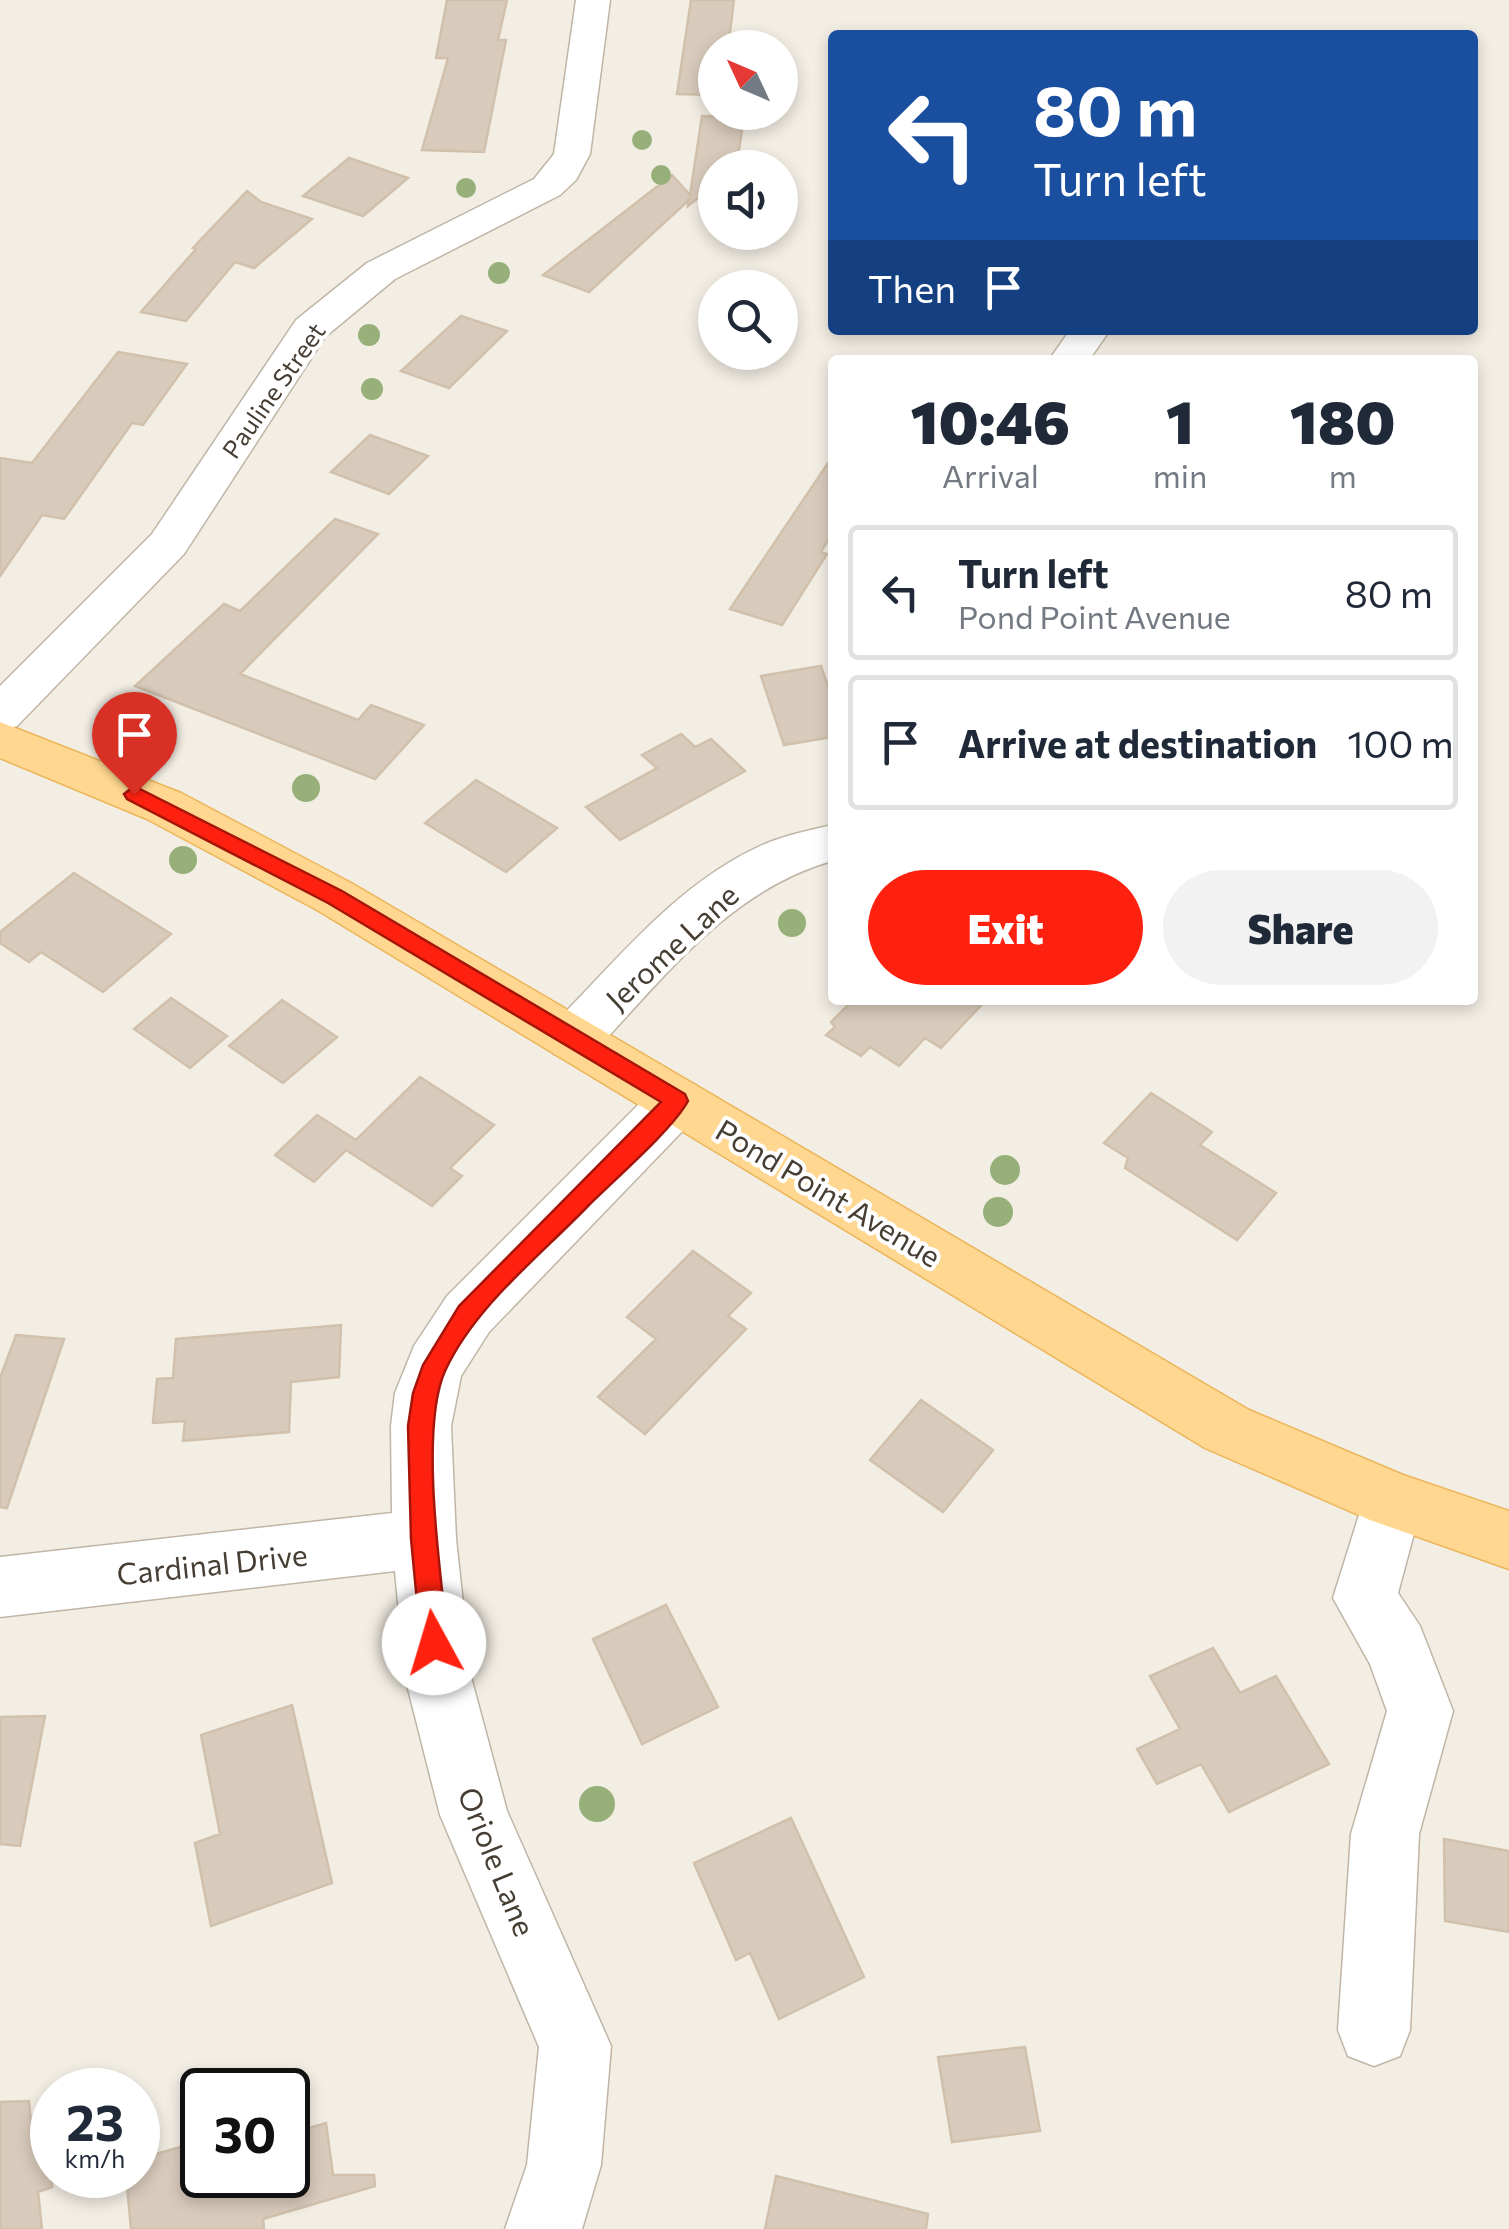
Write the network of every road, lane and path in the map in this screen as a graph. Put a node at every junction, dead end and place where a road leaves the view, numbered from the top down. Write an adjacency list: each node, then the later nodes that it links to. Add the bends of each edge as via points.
1 (593, 0): 2 (street, Pauline Street, via 572,154 563,172 538,192 381,271 310,329 168,544)
2 (0, 714)
3 (0, 740): 5 (main road, Pond Point Avenue, via 164,806 258,854)
4 (828, 844): 5 (street, Jerome Lane, via 775,860 736,884 690,920)
5 (573, 1039): 6 (main road, Pond Point Avenue)
6 (677, 1101): 7 (main road, Pond Point Avenue, via 1227,1430); 8 (street, Oriole Lane, via 450,1338 423,1410)
7 (1392, 1500): 9 (main road, Pond Point Avenue); 11 (street, via 1365,1598 1397,1648 1420,1711 1385,1834)
8 (424, 1539): 10 (street, Cardinal Drive); 12 (street, Oriole Lane, via 438,1677 474,1815 575,2046 564,2165)
9 (1509, 1540)
10 (0, 1587)
11 (1374, 2030)
12 (544, 2229)

